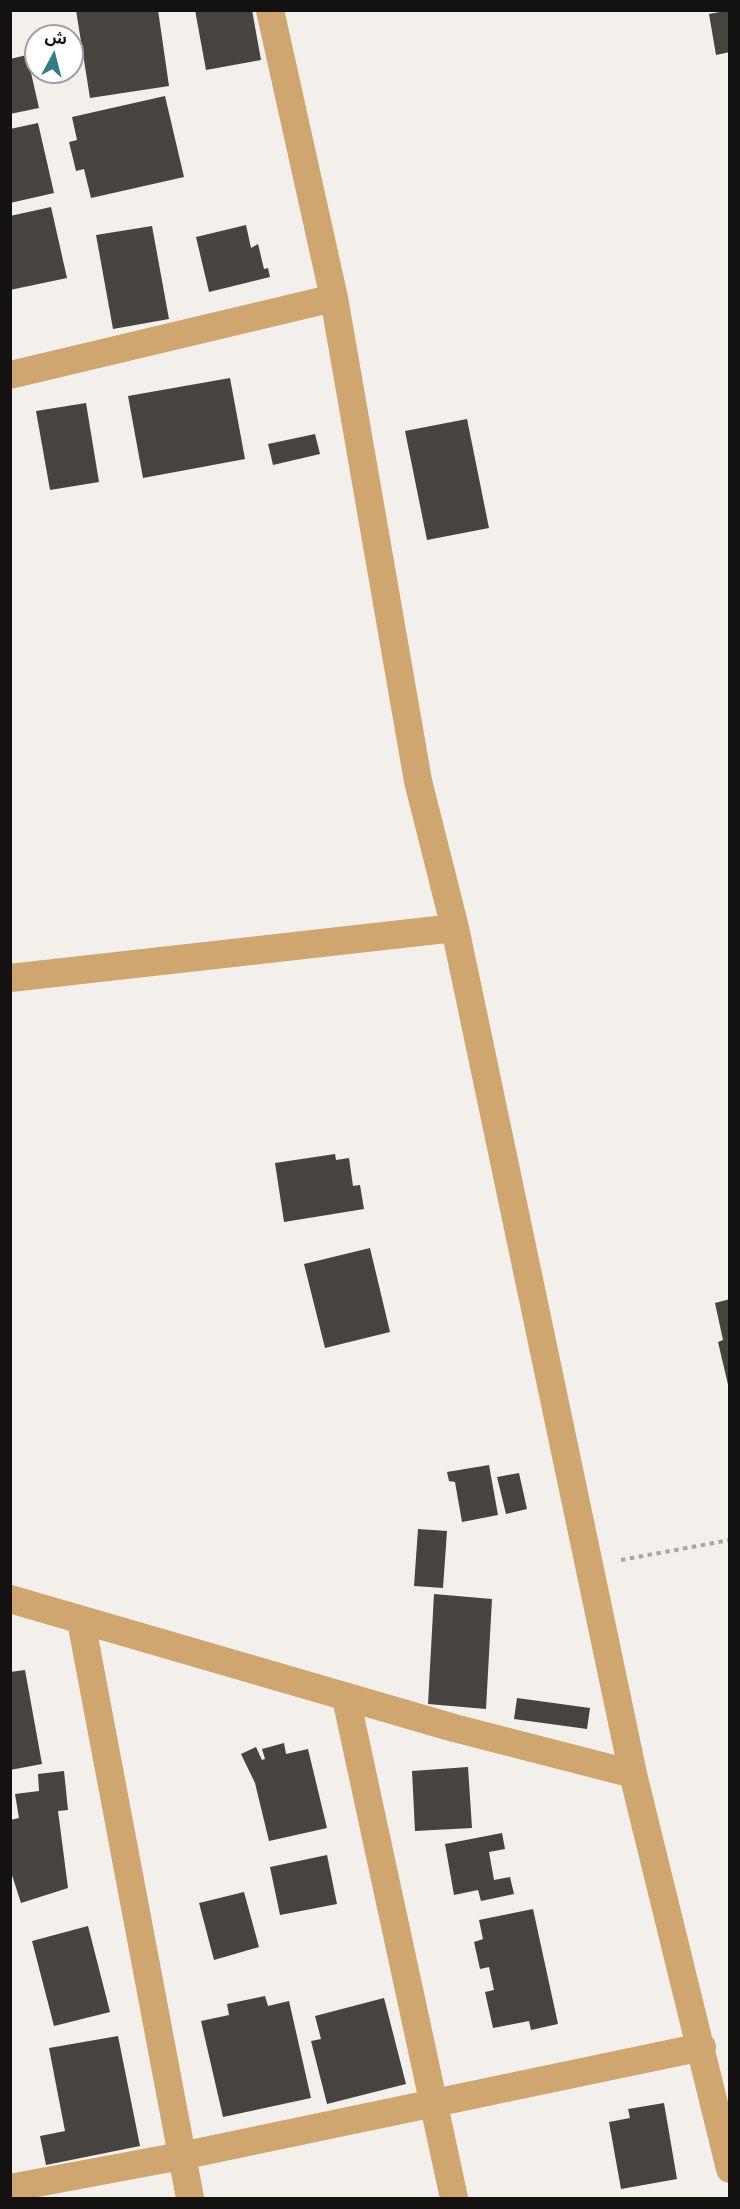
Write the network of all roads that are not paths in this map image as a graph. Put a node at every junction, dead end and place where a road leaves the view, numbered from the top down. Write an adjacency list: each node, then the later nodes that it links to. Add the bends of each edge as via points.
1 (270, 10): 2 (street)
2 (334, 298): 3 (street); 4 (street, via 418,782)
3 (10, 375)
4 (454, 928): 5 (street); 9 (street)
5 (10, 978)
6 (10, 1599): 7 (street)
7 (81, 1621): 8 (street); 12 (street)
8 (346, 1698): 9 (street); 11 (street)
9 (633, 1774): 10 (street)
10 (702, 2047): 11 (street); 13 (street)
11 (434, 2102): 12 (street); 16 (street)
12 (181, 2156): 14 (street); 15 (street)
13 (729, 2169)
14 (10, 2188)
15 (190, 2199)
16 (454, 2199)

